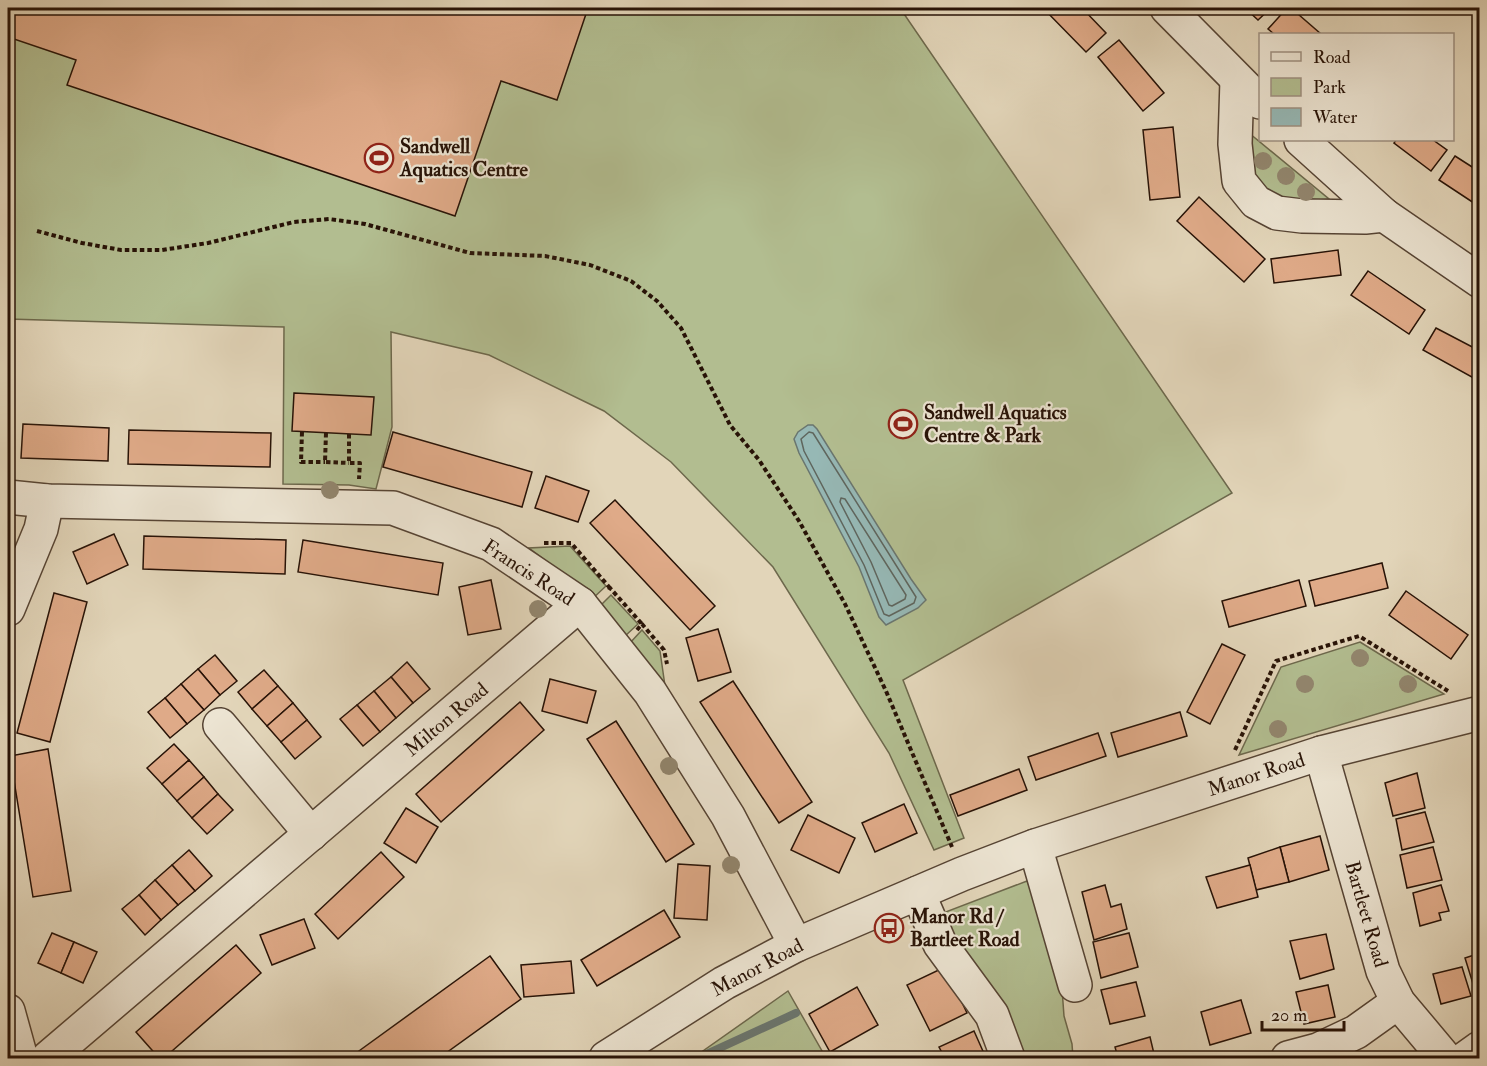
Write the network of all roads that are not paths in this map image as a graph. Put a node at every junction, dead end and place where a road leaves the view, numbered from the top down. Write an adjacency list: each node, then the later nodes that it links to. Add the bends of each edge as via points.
1 (1167, 8): 2 (street)
2 (1237, 80): 3 (street); 5 (street, via 1235,144 1239,181 1256,202 1277,213 1302,216)
3 (1259, 101)
4 (1302, 141): 5 (street)
5 (1384, 215): 6 (street)
6 (1479, 281)
7 (8, 497): 8 (street, Francis Road)
8 (47, 501): 9 (street, Francis Road, via 393,508 491,544); 10 (street, via 41,530)
9 (580, 604): 14 (street, Milton Road); 17 (street, Francis Road, via 650,692 728,816)
10 (8, 609)
11 (1479, 713): 13 (street, Manor Road)
12 (220, 725): 14 (street)
13 (1321, 753): 15 (street, Manor Road); 19 (street, Bartleet Road, via 1383,970)
14 (311, 834): 23 (street, Milton Road)
15 (1035, 846): 16 (street, Manor Road); 18 (street)
16 (918, 893): 17 (street, Manor Road); 25 (street, via 940,944 992,1015)
17 (796, 945): 24 (street, Manor Road, via 724,983)
18 (1075, 985)
19 (1398, 1002): 26 (street, via 1356,1032); 27 (street, Bartleet Road)
20 (8, 1011): 22 (street)
21 (1479, 1048): 28 (street)
22 (21, 1059)
23 (48, 1059)
24 (606, 1059)
25 (1008, 1059)
26 (1288, 1059)
27 (1445, 1059)
28 (1466, 1059)

